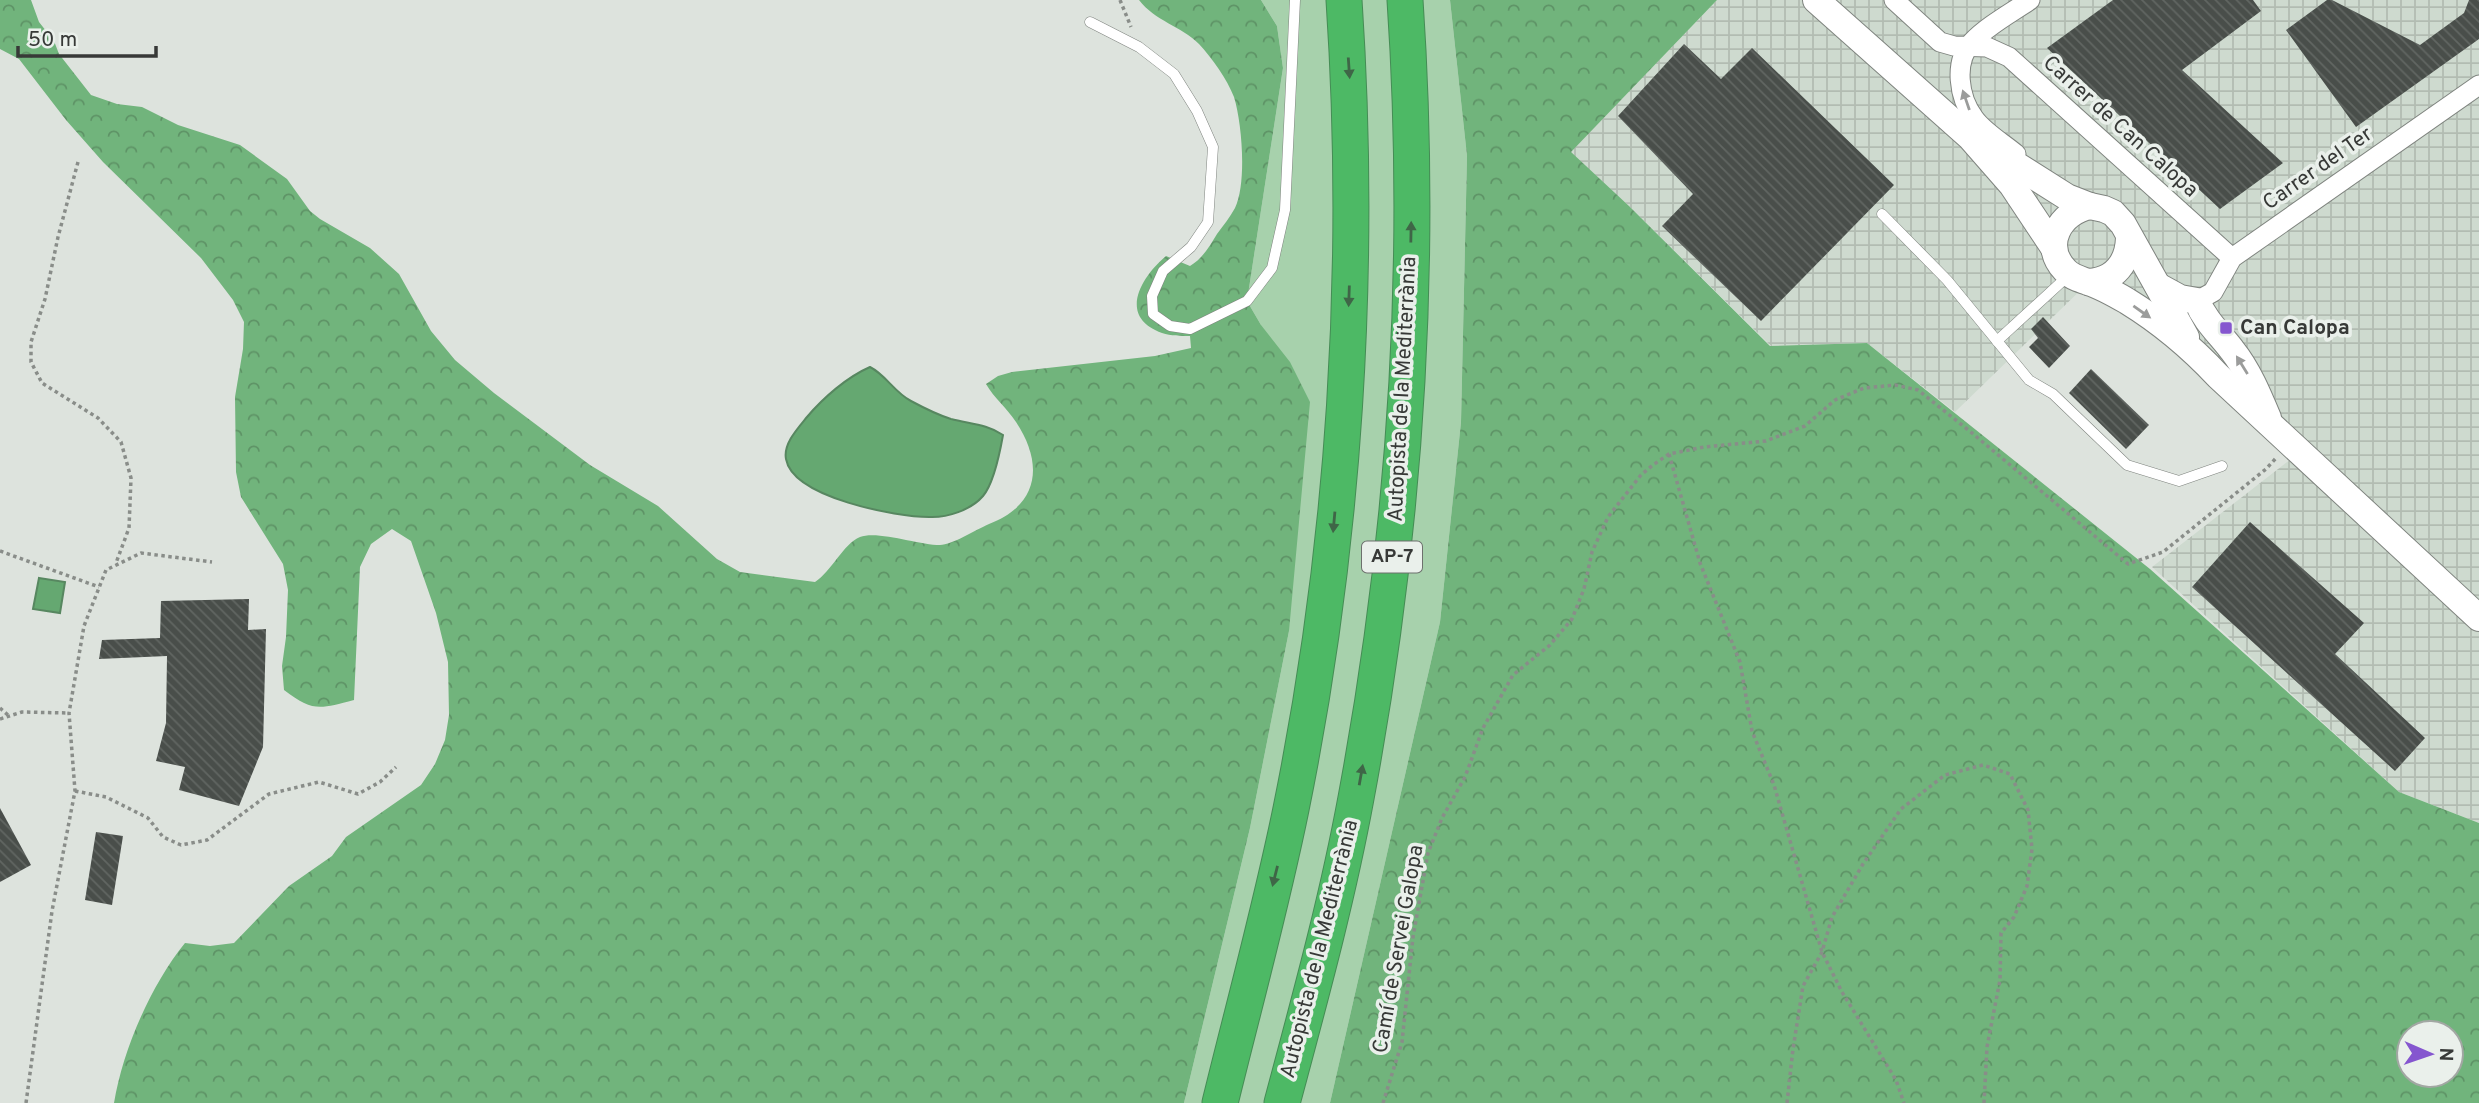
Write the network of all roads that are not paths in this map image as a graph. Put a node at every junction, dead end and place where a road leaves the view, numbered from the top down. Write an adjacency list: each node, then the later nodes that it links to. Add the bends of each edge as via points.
1 (1296, 0): 7 (lane, via 1286,210 1272,268 1247,301 1190,329 1170,326 1153,314 1152,296 1163,271 1191,247 1208,222 1213,147 1174,74 1139,47)
2 (1345, 0): 25 (highway, AP-7, one-way to 25, via 1351,237 1346,394 1332,544 1291,810)
3 (1405, 0): 26 (highway, Autopista de la Mediterrània / AP-7, one-way to 3, via 1356,802 1377,684 1394,541 1411,247 1411,91)
4 (1816, 0): 10 (main road)
5 (1894, 0): 8 (street, Carrer de Can Calopa, via 1940,42)
6 (2030, 0): 8 (street)
7 (1090, 22)
8 (1970, 45): 11 (street, one-way to 8, via 1975,120 1964,101 1960,75 1962,57); 16 (street, Carrer de Can Calopa, via 2009,57)
9 (2479, 85): 16 (street, Carrer del Ter)
10 (1970, 137): 11 (main road); 15 (main road, via 2012,185)
11 (2045, 184): 12 (main road)
12 (2090, 206): 14 (main road, via 2113,213); 15 (main road, via 2063,219)
13 (1882, 214): 20 (lane, via 1947,280)
14 (2129, 238): 17 (main road, via 2119,270 2104,279); 18 (main road)
15 (2054, 248): 17 (main road, via 2057,259)
16 (2232, 258): 19 (street, Carrer del Ter, via 2213,292)
17 (2079, 278): 20 (lane); 21 (main road, one-way to 21, via 2126,301)
18 (2158, 286): 19 (main road); 21 (main road)
19 (2197, 302): 22 (main road, one-way to 19, via 2254,384)
20 (1997, 341): 23 (lane, via 2029,380 2053,394 2127,465 2179,481)
21 (2192, 348): 22 (main road)
22 (2281, 434): 24 (main road)
23 (2222, 466)
24 (2479, 618)
25 (1220, 1103)
26 (1282, 1103)

